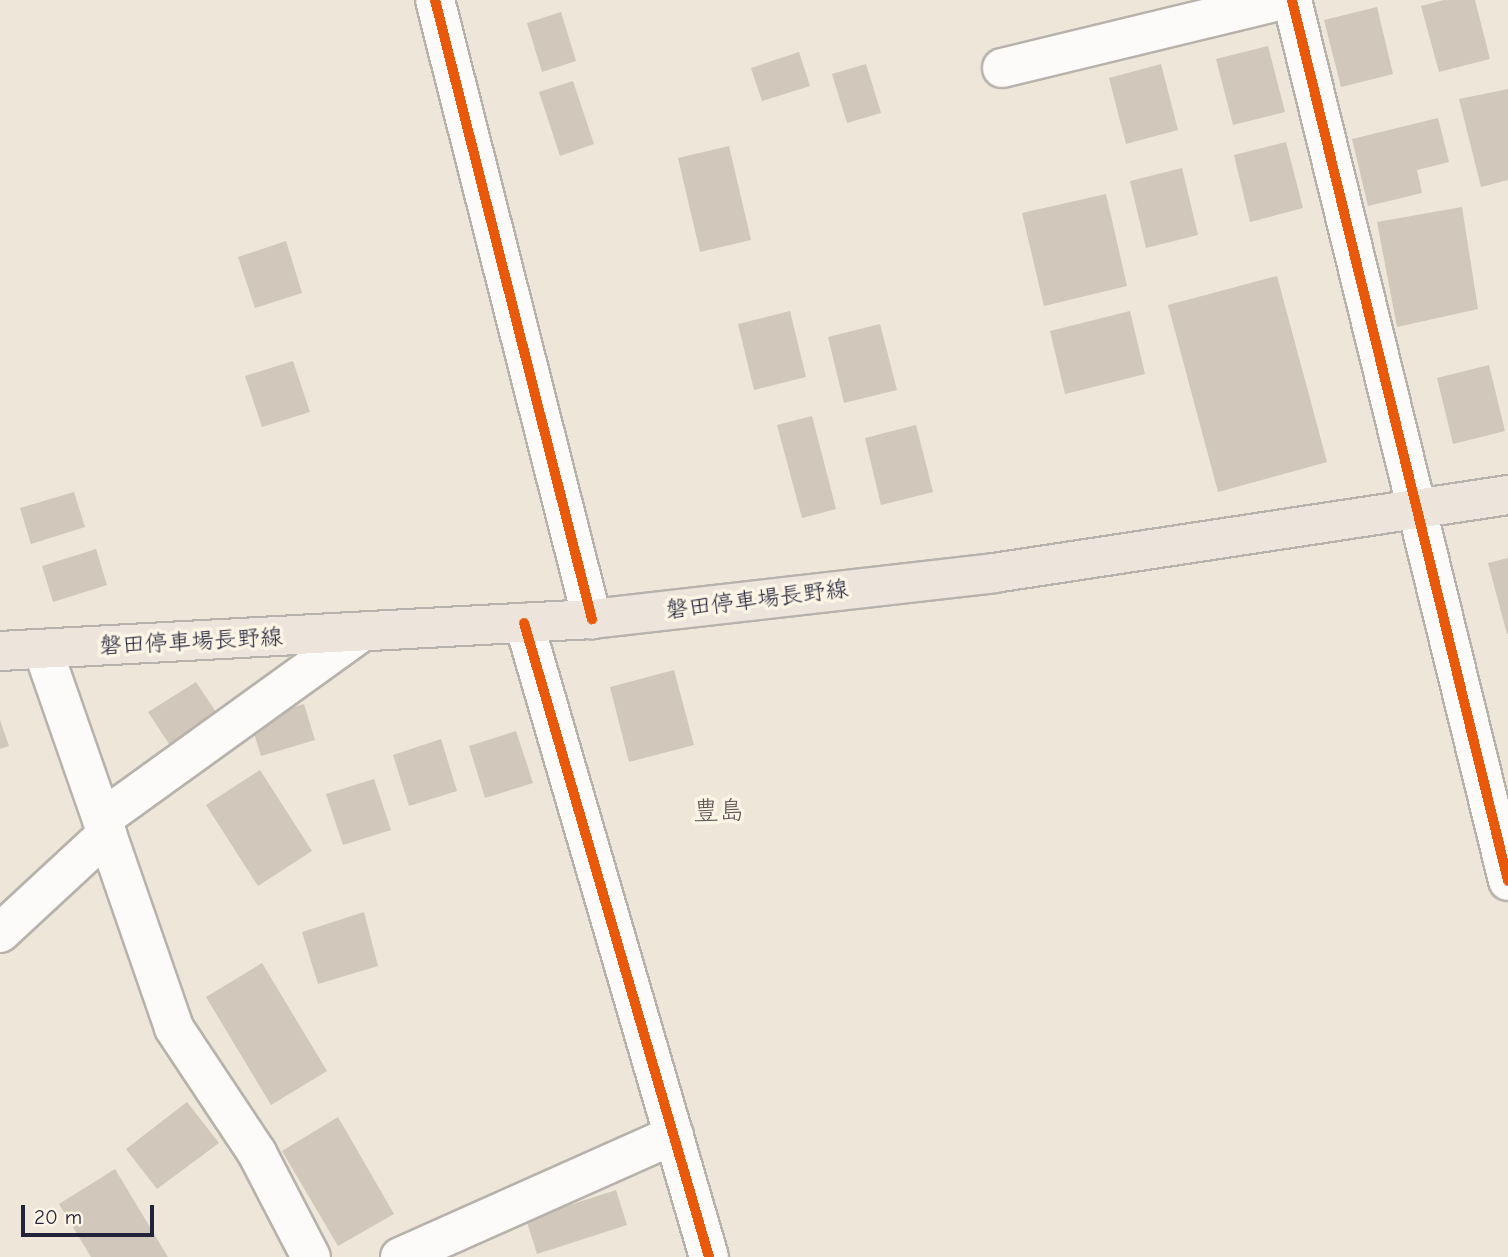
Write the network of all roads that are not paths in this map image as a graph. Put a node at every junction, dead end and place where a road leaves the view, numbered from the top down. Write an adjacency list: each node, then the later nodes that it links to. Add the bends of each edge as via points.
1 (435, 0): 7 (street)
2 (1284, 0): 4 (street)
3 (1292, 0): 6 (street)
4 (1002, 68)
5 (1508, 495): 6 (main road, 磐田停車場長野線)
6 (1417, 509): 7 (main road, 磐田停車場長野線, via 994,573); 13 (street)
7 (592, 619): 8 (main road, 磐田停車場長野線)
8 (524, 623): 9 (main road, 磐田停車場長野線); 15 (street)
9 (361, 632): 10 (main road, 磐田停車場長野線); 12 (street)
10 (43, 650): 11 (main road, 磐田停車場長野線); 12 (street)
11 (0, 652)
12 (104, 827): 14 (street); 16 (street, via 174,1028 257,1153)
13 (1508, 881)
14 (0, 933)
15 (674, 1135): 17 (street); 18 (street)
16 (311, 1257)
17 (400, 1257)
18 (709, 1257)

